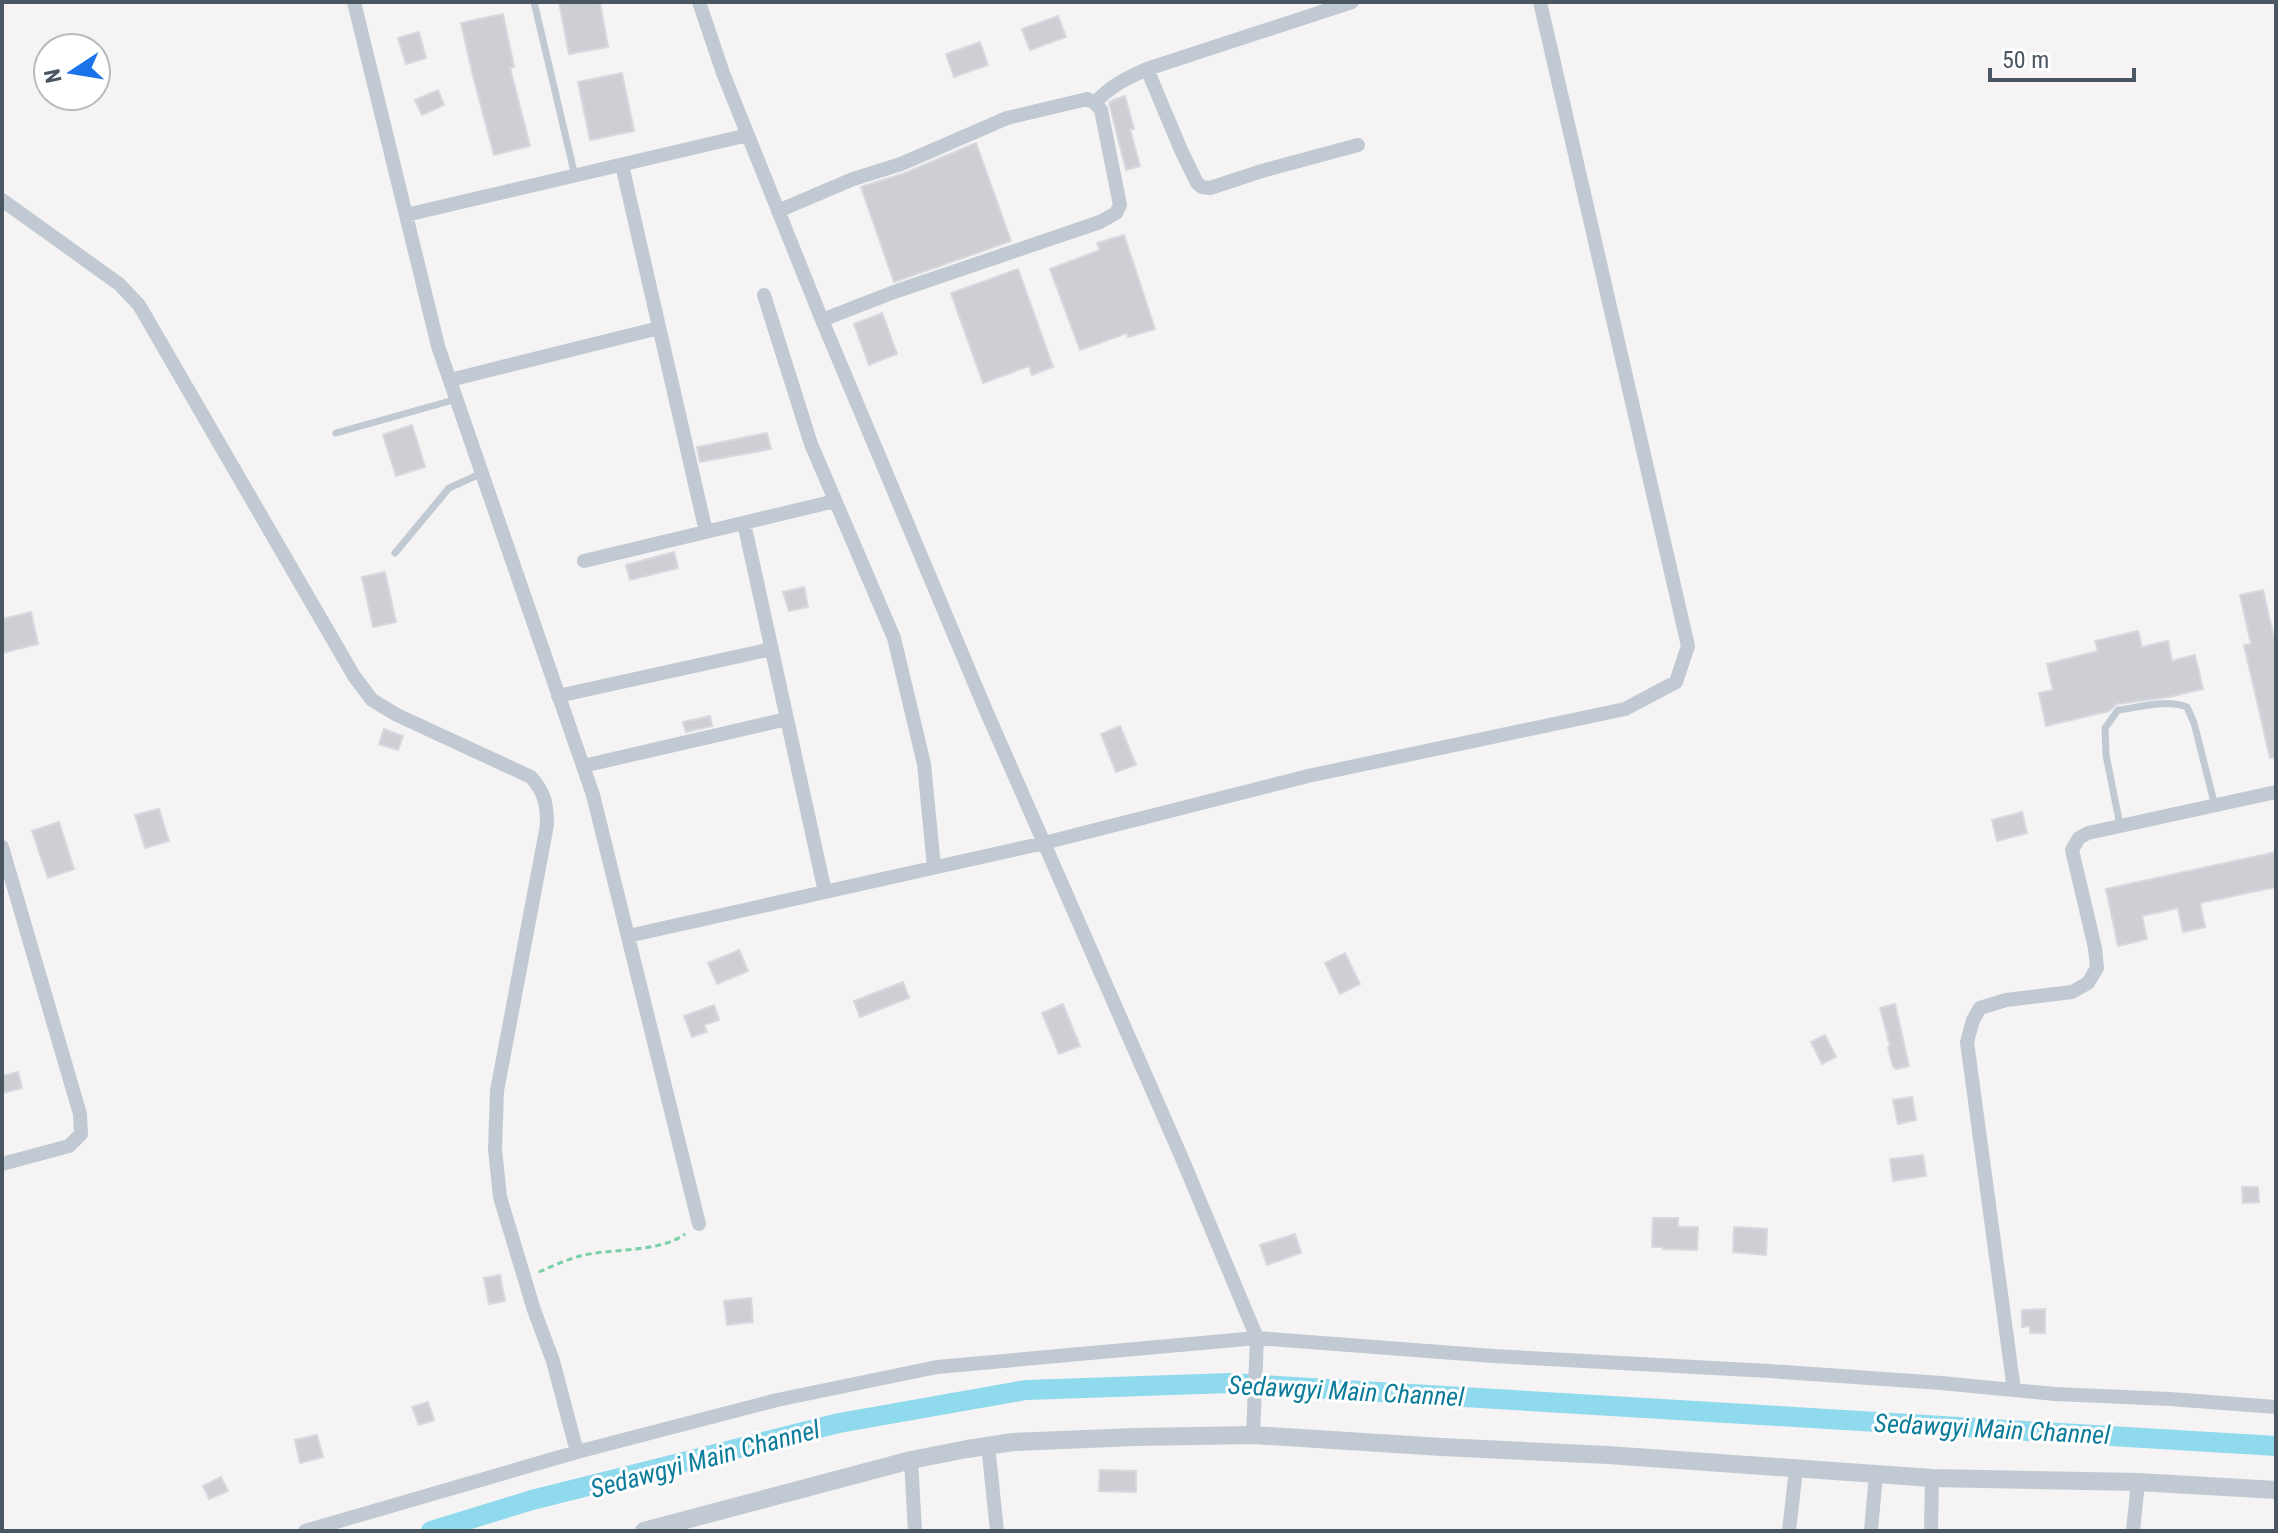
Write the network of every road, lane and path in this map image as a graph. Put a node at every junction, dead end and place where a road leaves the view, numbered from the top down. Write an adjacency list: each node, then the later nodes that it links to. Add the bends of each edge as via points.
1 (354, 2): 14 (street)
2 (534, 2): 11 (lane)
3 (699, 2): 8 (street)
4 (1352, 2): 6 (street)
5 (1540, 2): 34 (street, via 1688,646 1676,682 1625,709 1308,776)
6 (1147, 69): 7 (street, via 1120,81); 9 (street, via 1202,187)
7 (1095, 103): 13 (street, via 1087,99 1007,118); 16 (street, via 1101,110 1118,191 1116,213)
8 (748, 135): 10 (street); 13 (street)
9 (1358, 145)
10 (622, 165): 11 (street); 17 (street)
11 (575, 176): 14 (street)
12 (2, 200): 41 (street, via 119,284 139,305 372,700 531,777 541,788 547,825 497,1091 500,1197)
13 (778, 211): 16 (street)
14 (406, 215): 18 (street)
15 (764, 295): 22 (street, via 811,444)
16 (822, 320): 34 (street)
17 (659, 328): 18 (street); 24 (street)
18 (450, 380): 19 (street)
19 (457, 399): 20 (lane); 21 (street)
20 (336, 433)
21 (482, 473): 25 (lane, via 449,488); 28 (street)
22 (835, 501): 23 (street); 36 (street, via 894,638 924,764)
23 (744, 523): 24 (street); 27 (street)
24 (706, 532): 26 (street)
25 (395, 553)
26 (584, 561)
27 (771, 649): 28 (street); 29 (street)
28 (558, 696): 30 (street)
29 (787, 719): 30 (street); 37 (street)
30 (583, 766): 38 (street)
31 (2276, 792): 32 (street)
32 (2215, 806): 33 (street); 33 (lane, via 2187,707 2175,703 2118,710 2105,728)
33 (2121, 826): 43 (street, via 2088,833 2072,850 2095,948 2097,968 2088,983 2072,992 1980,1008 1967,1042)
34 (1044, 843): 36 (street); 42 (street)
35 (2, 847): 39 (street, via 80,1114 81,1134 69,1146)
36 (934, 867): 37 (street)
37 (825, 892): 38 (street)
38 (628, 936): 40 (street)
39 (2, 1164)
40 (699, 1224): 41 (path, via 678,1239 580,1256)
41 (524, 1279): 47 (street)
42 (1257, 1338): 43 (street); 45 (street); 47 (street, via 937,1367 777,1400)
43 (2014, 1390): 44 (street)
44 (2276, 1407)
45 (1253, 1435): 46 (street); 49 (street)
46 (988, 1445): 48 (street); 57 (street)
47 (577, 1452): 54 (street)
48 (911, 1460): 55 (street); 56 (street)
49 (1796, 1469): 50 (street); 58 (street)
50 (1876, 1473): 51 (street); 59 (street)
51 (1932, 1478): 52 (street); 60 (street)
52 (2138, 1482): 53 (street); 61 (street)
53 (2276, 1490)
54 (305, 1531)
55 (644, 1531)
56 (915, 1531)
57 (997, 1531)
58 (1789, 1531)
59 (1871, 1531)
60 (1931, 1531)
61 (2133, 1531)

